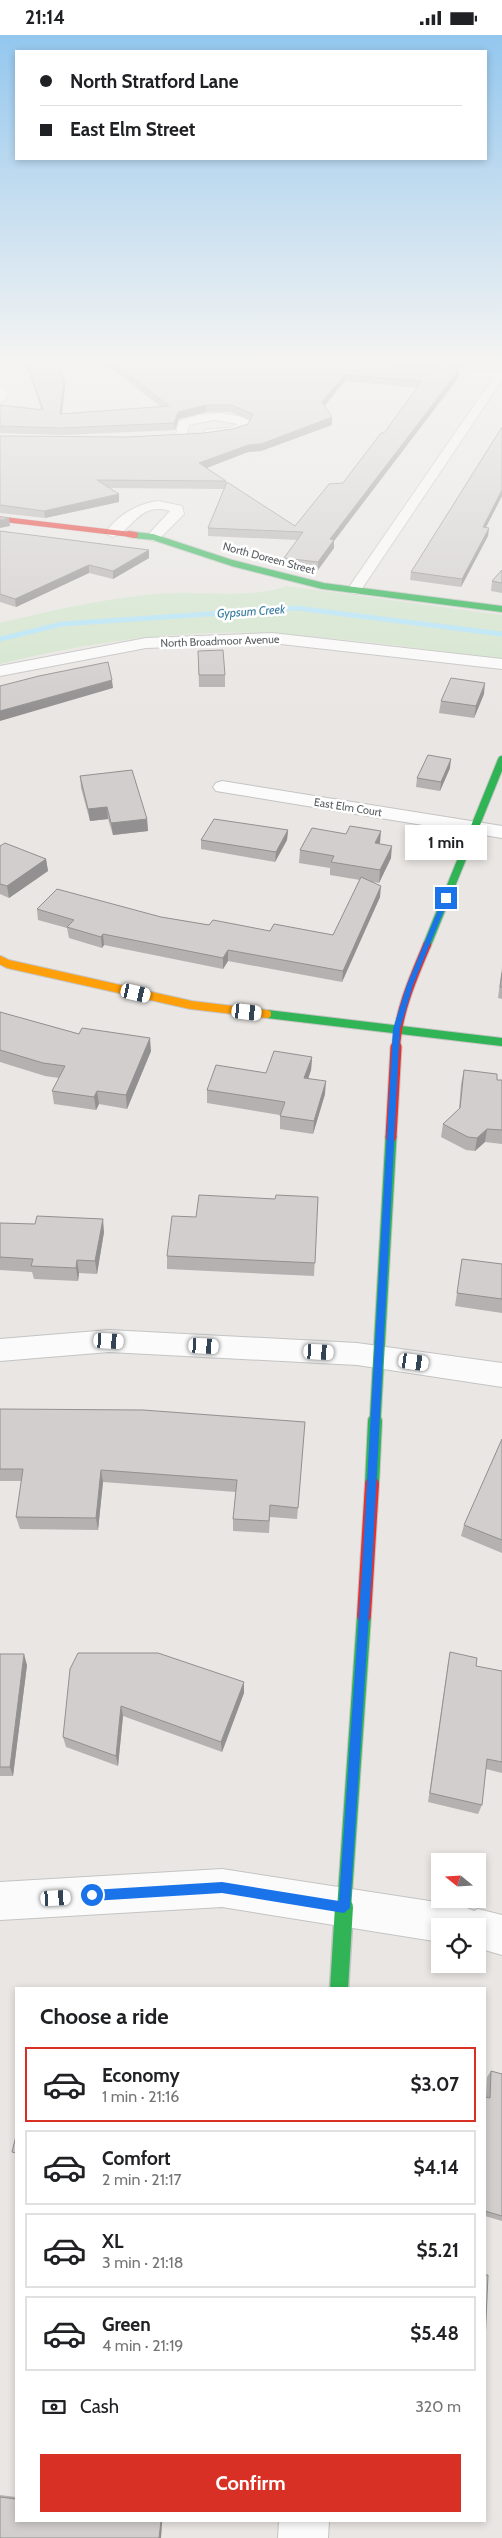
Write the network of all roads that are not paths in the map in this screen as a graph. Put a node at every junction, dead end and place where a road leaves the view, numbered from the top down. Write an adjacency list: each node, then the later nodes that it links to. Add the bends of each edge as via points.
1 (427, 480): 5 (street)
2 (0, 519): 3 (street, North Doreen Street)
3 (112, 533): 4 (street, North Doreen Street); 4 (street, via 136,511 152,505 177,509 177,514)
4 (153, 537): 5 (street, North Doreen Street, via 232,563 322,586)
5 (354, 590): 6 (street)
6 (502, 609)
7 (502, 664): 8 (street, North Broadmoor Avenue, via 272,638 146,643)
8 (0, 671)
9 (502, 760): 11 (street)
10 (222, 787): 11 (street, East Elm Court)
11 (474, 828): 12 (street, East Elm Court); 14 (street, via 410,985)
12 (502, 832)
13 (0, 960): 14 (street, via 191,1005)
14 (397, 1029): 15 (street); 17 (street)
15 (502, 1042)
16 (0, 1350): 17 (street, via 109,1341)
17 (378, 1357): 18 (street); 20 (street)
18 (502, 1375)
19 (0, 1901): 20 (street, via 222,1888)
20 (344, 1908): 21 (street); 24 (street)
21 (431, 1921)
22 (486, 1931): 23 (street)
23 (502, 1935)
24 (339, 1987)
25 (304, 2522): 26 (street)
26 (303, 2538)

